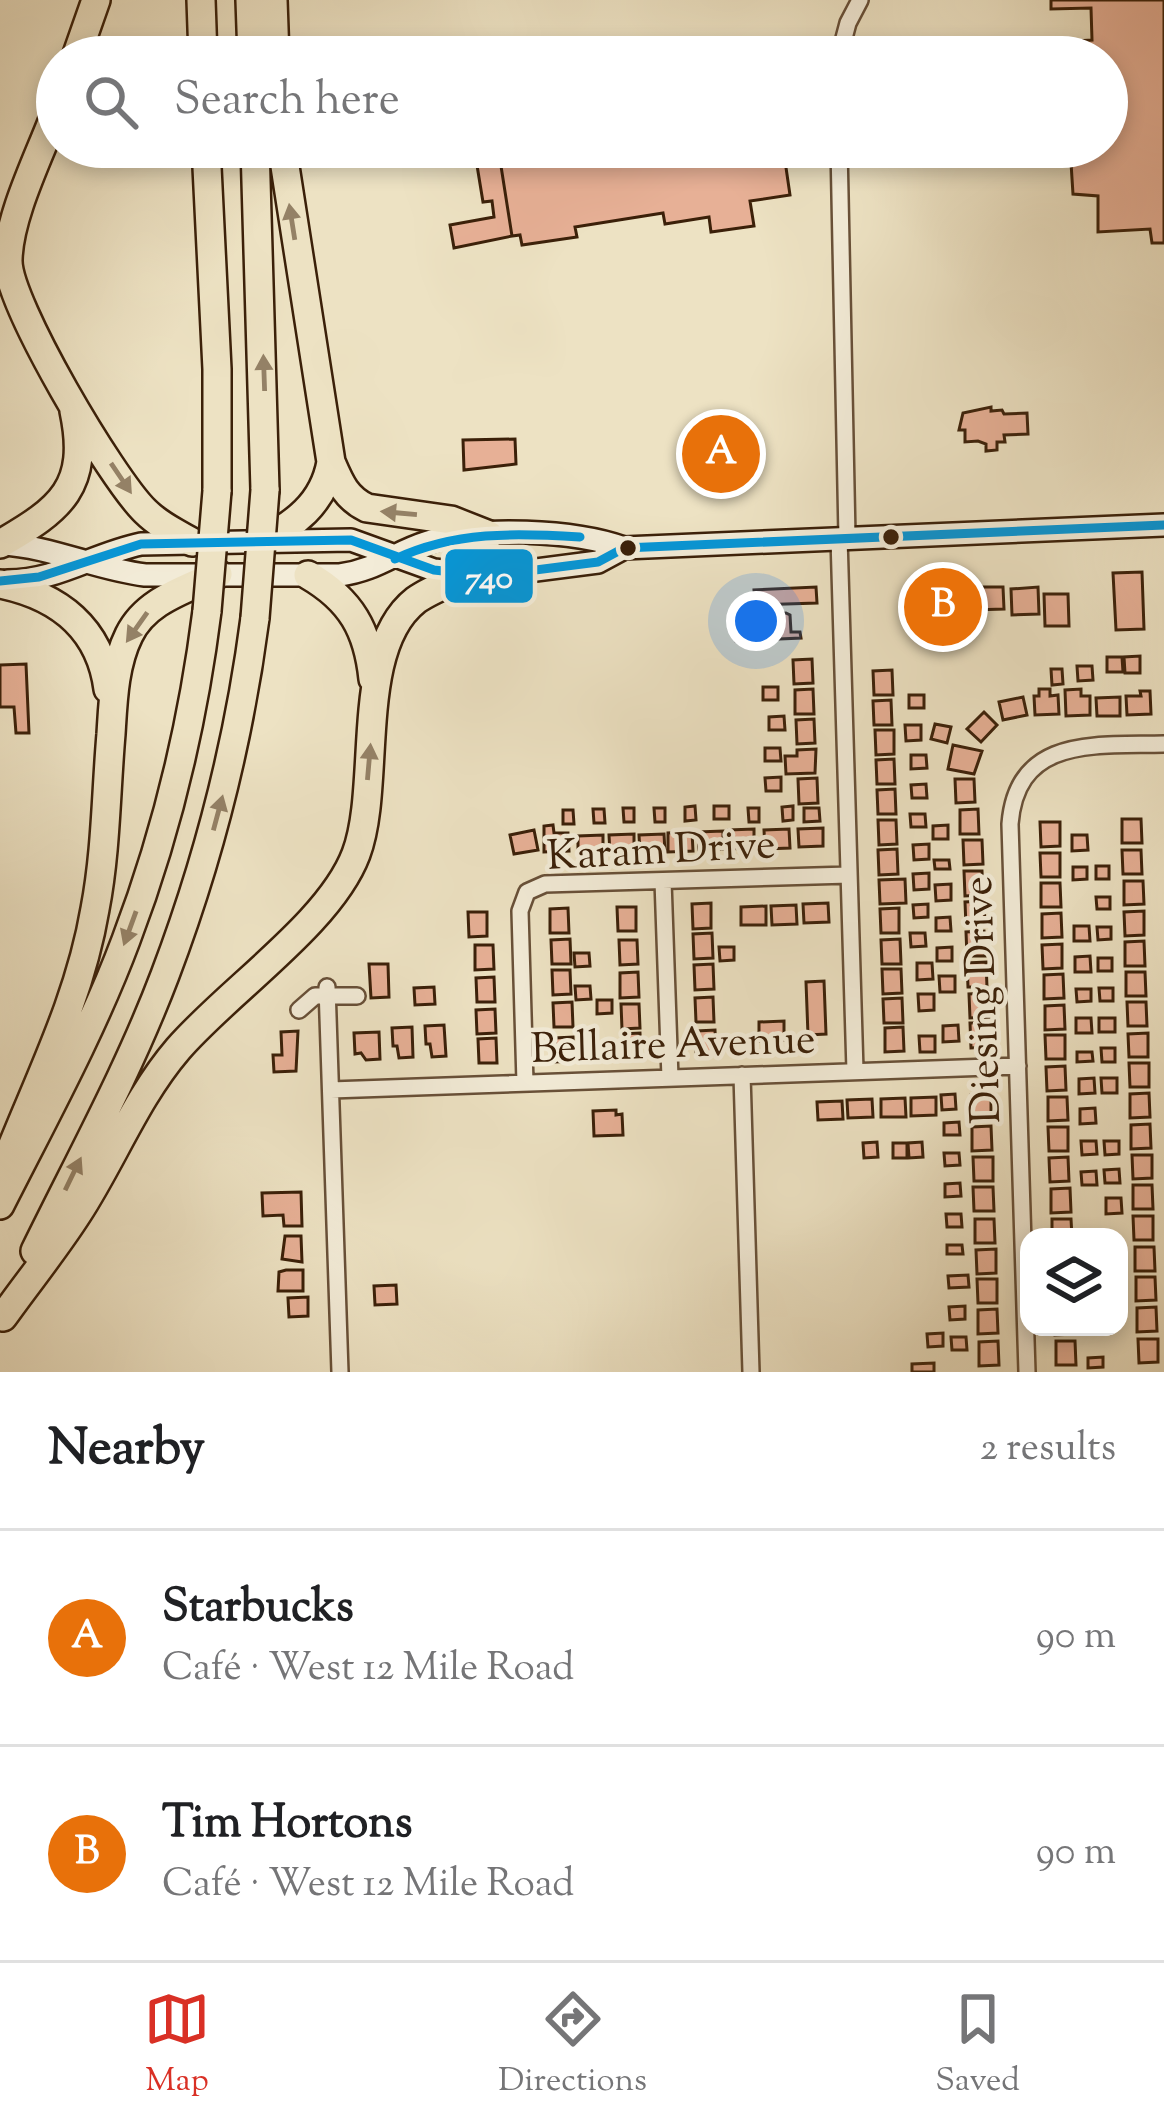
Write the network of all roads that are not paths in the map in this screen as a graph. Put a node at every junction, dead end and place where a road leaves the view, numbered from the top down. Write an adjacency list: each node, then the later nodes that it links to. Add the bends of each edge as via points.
1 (96, 0): 5 (highway)
2 (250, 0): 6 (highway)
3 (273, 0): 7 (highway)
4 (860, 0): 8 (street)
5 (83, 36)
6 (262, 36)
7 (269, 36)
8 (845, 36)
9 (36, 166): 14 (highway, via 8,265)
10 (207, 168): 44 (highway, one-way to 44, bridge, via 217,491 207,610 173,784 133,922)
11 (256, 168): 45 (highway, one-way to 11, bridge, via 165,976 225,790 255,618 265,490)
12 (285, 168): 15 (highway, one-way to 12)
13 (839, 168): 18 (street)
14 (68, 396): 19 (highway, one-way to 19, via 142,508); 21 (highway, via 79,456 70,488 44,519)
15 (331, 462): 17 (highway, one-way to 15, via 451,520 368,508 347,495); 20 (highway, via 314,503)
16 (1164, 525): 18 (main road)
17 (489, 535): 22 (main road, via 596,538); 23 (main road, via 424,543)
18 (843, 537): 22 (main road); 32 (street)
19 (192, 542): 20 (main road); 24 (main road, via 141,544)
20 (258, 542): 23 (main road, via 351,540)
21 (0, 544): 24 (main road)
22 (624, 548): 27 (main road, via 580,566)
23 (400, 556): 26 (main road, via 365,572); 27 (main road)
24 (87, 561): 25 (main road, via 146,575); 28 (main road, via 50,578)
25 (218, 574): 26 (main road); 30 (highway, one-way to 30, via 162,600 133,627)
26 (308, 575): 29 (highway, via 362,626)
27 (465, 576): 29 (highway, via 402,615)
28 (0, 582): 30 (highway, via 53,602 88,632 104,663)
29 (375, 695): 45 (highway, one-way to 29, via 176,1051 345,877 363,829)
30 (112, 721): 43 (highway, via 88,943 66,1022)
31 (1164, 744): 37 (street, Diesing Drive, via 1062,750 1033,768 1017,791 1010,824)
32 (849, 874): 33 (street, Karam Drive); 38 (street)
33 (663, 881): 40 (street); 41 (street, Karam Drive, via 545,884 524,897)
34 (327, 992): 35 (street); 36 (street); 42 (street)
35 (357, 996)
36 (299, 1010)
37 (1018, 1066): 38 (street, Bellaire Avenue); 48 (street, Diesing Drive)
38 (855, 1071): 39 (street, Bellaire Avenue)
39 (742, 1076): 40 (street, Bellaire Avenue); 47 (street)
40 (670, 1078): 41 (street, Bellaire Avenue)
41 (525, 1083): 42 (street, Bellaire Avenue)
42 (331, 1090): 46 (street)
43 (0, 1178)
44 (0, 1205)
45 (1, 1320)
46 (340, 1372)
47 (751, 1372)
48 (1028, 1372)

